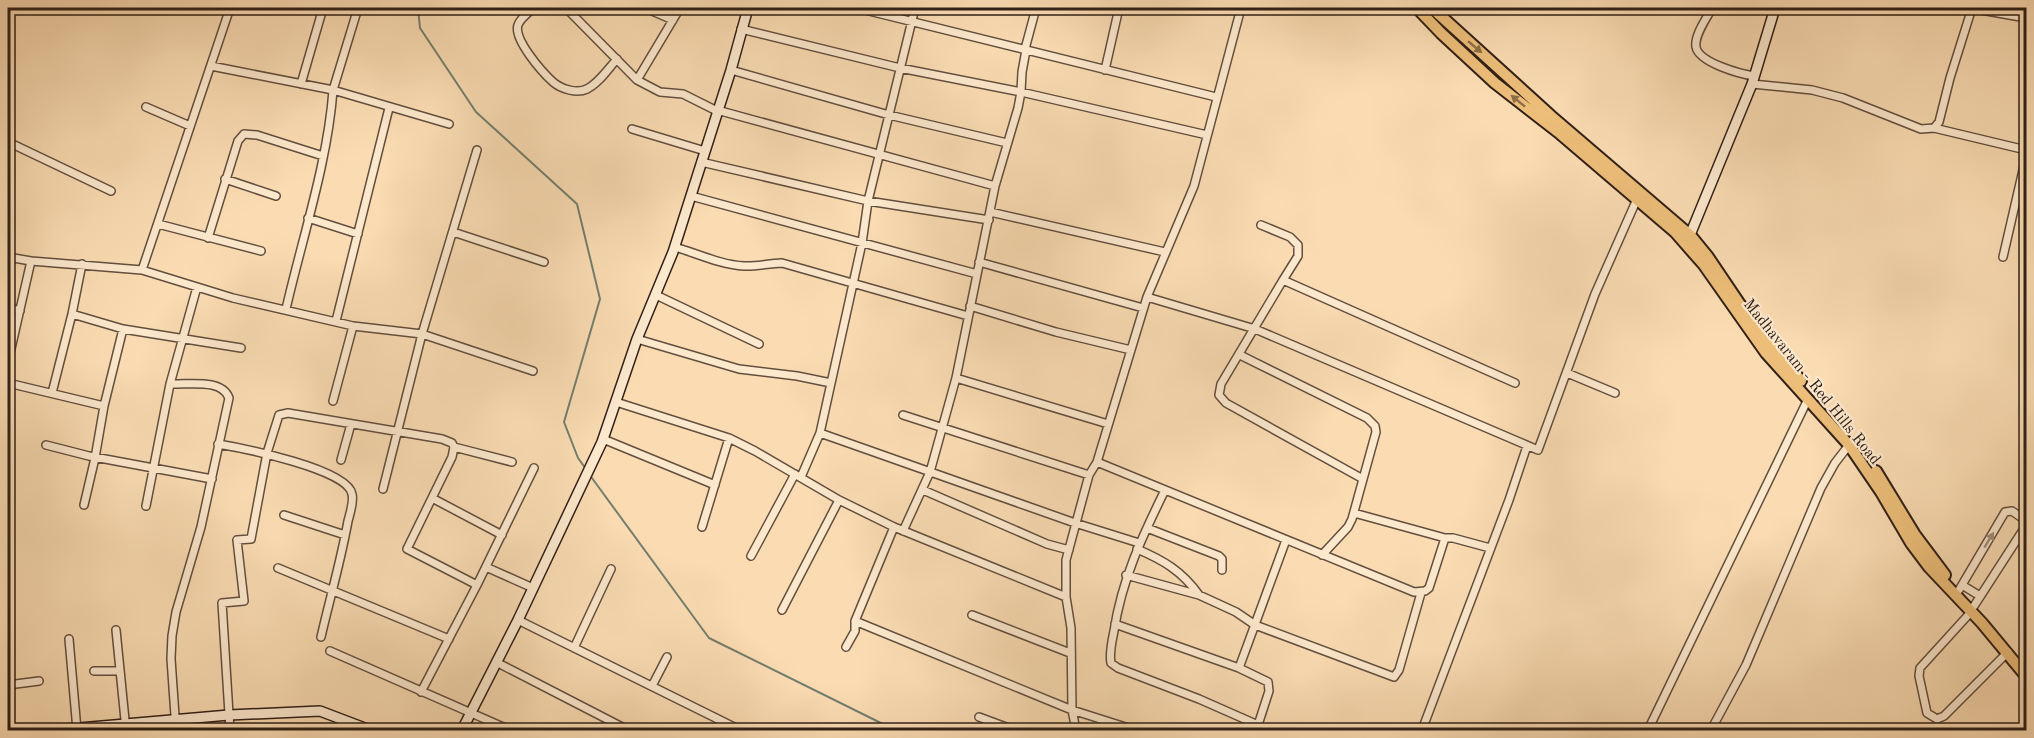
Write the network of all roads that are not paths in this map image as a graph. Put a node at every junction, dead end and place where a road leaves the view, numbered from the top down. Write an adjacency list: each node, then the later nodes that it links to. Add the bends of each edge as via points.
1 (230, 8): 25 (street)
2 (323, 8): 31 (street)
3 (358, 8): 32 (street)
4 (566, 8): 24 (street)
5 (645, 8): 20 (street)
6 (680, 8): 20 (street)
7 (748, 8): 22 (street)
8 (857, 8): 21 (street)
9 (915, 8): 21 (street)
10 (1036, 8): 23 (street)
11 (1119, 8): 27 (street)
12 (1241, 8): 34 (street)
13 (1417, 8): 58 (main road, Madhavaram - Red Hills Road, one-way to 13, via 1495,82)
14 (1432, 8): 67 (main road, Madhavaram - Red Hills Road, one-way to 67)
15 (1712, 8): 30 (street, via 1697,38 1698,52)
16 (1775, 8): 30 (street)
17 (1971, 8): 19 (street); 41 (street, via 1939,122)
18 (530, 9): 24 (street, via 517,26 518,36 553,82 575,91 586,90)
19 (2026, 18)
20 (673, 20): 29 (street)
21 (912, 22): 23 (street); 26 (street)
22 (741, 29): 26 (street); 28 (street)
23 (1026, 50): 27 (street); 33 (street)
24 (617, 60): 29 (street)
25 (211, 66): 31 (street); 40 (street)
26 (900, 68): 33 (street); 38 (street)
27 (1105, 69): 34 (street)
28 (730, 70): 37 (street); 38 (street)
29 (637, 80): 37 (street, via 660,92 683,94)
30 (1753, 80): 41 (street, via 1812,90 1921,129); 67 (street)
31 (301, 84): 32 (street)
32 (333, 90): 36 (street); 49 (street)
33 (1021, 92): 43 (street); 45 (street)
34 (1216, 97): 43 (street)
35 (146, 107): 40 (street)
36 (389, 108): 39 (street); 66 (street)
37 (717, 110): 48 (street); 50 (street)
38 (889, 115): 45 (street); 50 (street)
39 (449, 124)
40 (190, 126): 63 (street)
41 (1934, 128): 47 (street)
42 (632, 129): 48 (street)
43 (1207, 135): 72 (street, via 1194,186)
44 (8, 142): 55 (street)
45 (1007, 143): 54 (street)
46 (477, 150): 65 (street)
47 (2026, 150)
48 (705, 151): 52 (street)
49 (322, 156): 53 (street, via 244,134); 61 (street)
50 (879, 156): 54 (street); 59 (street)
51 (2026, 157): 74 (street)
52 (701, 162): 57 (street); 59 (street)
53 (225, 179): 56 (street); 68 (street)
54 (995, 186): 60 (street)
55 (111, 191)
56 (276, 196)
57 (691, 196): 69 (street); 70 (street)
58 (1637, 200): 106 (street, via 1595,294); 114 (main road, Madhavaram - Red Hills Road, via 1676,232 1766,352)
59 (868, 201): 62 (street); 69 (street)
60 (990, 212): 62 (street); 72 (street)
61 (308, 218): 66 (street); 89 (street)
62 (989, 220): 77 (street)
63 (158, 224): 68 (street); 79 (street)
64 (1261, 225): 81 (street, via 1290,237 1298,245 1298,256)
65 (453, 232): 76 (street); 97 (street)
66 (358, 234): 93 (street)
67 (1690, 235): 175 (main road, Madhavaram - Red Hills Road, via 1767,339 1856,444 1938,567)
68 (208, 238): 71 (street)
69 (862, 243): 80 (street); 82 (street)
70 (675, 247): 82 (street, via 736,266 782,263); 84 (street)
71 (261, 251)
72 (1166, 252): 85 (street)
73 (8, 257): 75 (street)
74 (2003, 257)
75 (31, 261): 78 (street); 90 (street)
76 (544, 262)
77 (979, 262): 80 (street); 88 (street)
78 (82, 264): 79 (street); 91 (street)
79 (142, 270): 83 (street)
80 (977, 274): 86 (street)
81 (1283, 280): 96 (street); 110 (street)
82 (853, 282): 92 (street); 109 (street)
83 (197, 287): 89 (street); 99 (street)
84 (656, 295): 98 (street); 100 (street)
85 (1146, 297): 88 (street); 96 (street)
86 (970, 306): 92 (street); 102 (street)
87 (8, 308): 90 (street)
88 (1143, 308): 102 (street)
89 (286, 309): 93 (street)
90 (20, 311): 104 (street)
91 (72, 314): 95 (street); 112 (street)
92 (968, 316): 107 (street)
93 (336, 321): 94 (street)
94 (352, 326): 97 (street); 115 (street)
95 (123, 329): 99 (street); 117 (street)
96 (1255, 329): 103 (street); 129 (street)
97 (422, 334): 105 (street); 122 (street)
98 (637, 339): 109 (street, via 739,369); 116 (street)
99 (181, 340): 101 (street); 111 (street)
100 (759, 344)
101 (241, 348)
102 (1131, 350): 120 (street)
103 (1240, 355): 142 (street, via 1373,422 1376,432); 142 (street, via 1221,384 1221,399)
104 (8, 362)
105 (533, 371)
106 (1567, 373): 113 (street); 129 (street, via 1538,450)
107 (956, 378): 120 (street); 121 (street)
108 (8, 383): 112 (street)
109 (831, 383): 123 (street)
110 (1515, 383)
111 (170, 384): 126 (street, via 223,388 229,398); 136 (street)
112 (52, 393): 117 (street)
113 (1615, 393)
114 (1808, 399): 128 (main road, Madhavaram - Red Hills Road); 229 (street)
115 (333, 401)
116 (616, 402): 124 (street); 125 (street)
117 (104, 406): 132 (street)
118 (903, 415): 121 (street)
119 (351, 424): 122 (street); 131 (street, via 282,413); 133 (street)
120 (1108, 424): 135 (street)
121 (941, 429): 138 (street); 139 (street)
122 (396, 430): 130 (street, via 441,439); 144 (street)
123 (820, 433): 138 (street); 140 (street)
124 (729, 438): 140 (street); 143 (street)
125 (603, 440): 143 (street); 173 (street)
126 (218, 444): 131 (street); 141 (street)
127 (46, 445): 132 (street)
128 (1849, 445): 180 (main road, Madhavaram - Red Hills Road, via 1923,559); 230 (street, via 1821,488 1746,665)
129 (1527, 446): 163 (street)
130 (454, 447): 134 (street); 147 (street)
131 (267, 453): 158 (street, via 330,474 347,486 352,494); 209 (street, via 251,539 237,540 244,601 222,603)
132 (95, 458): 136 (street); 149 (street)
133 (341, 460)
134 (512, 462)
135 (1097, 462): 139 (street); 146 (street)
136 (153, 467): 141 (street); 150 (street)
137 (534, 468): 159 (street)
138 (930, 472): 145 (street); 153 (street)
139 (1089, 475): 153 (street)
140 (798, 476): 148 (street); 166 (street)
141 (212, 479): 211 (street, via 172,636)
142 (1363, 479): 151 (street)
143 (715, 485): 154 (street)
144 (383, 489)
145 (923, 490): 157 (street); 164 (street)
146 (1165, 490): 156 (street); 161 (street)
147 (432, 498): 159 (street); 172 (street, via 406,549)
148 (839, 500): 155 (street); 181 (street)
149 (84, 505)
150 (146, 506)
151 (1354, 513): 160 (street); 165 (street, via 1348,528)
152 (284, 515): 158 (street)
153 (1075, 524): 162 (street); 164 (street)
154 (702, 527)
155 (894, 527): 157 (street); 184 (street)
156 (1147, 528): 162 (street); 170 (street, via 1220,556)
157 (903, 531): 179 (street)
158 (345, 535): 174 (street)
159 (502, 535): 167 (street)
160 (1445, 538): 163 (street); 176 (street, via 1429,588)
161 (1286, 540): 165 (street); 186 (street)
162 (1138, 546): 171 (street); 177 (street, via 1183,575)
163 (1490, 548): 228 (street)
164 (1069, 550): 179 (street)
165 (1322, 555): 176 (street)
166 (751, 556)
167 (486, 567): 172 (street); 173 (street)
168 (278, 568): 174 (street)
169 (611, 569): 192 (street)
170 (1222, 570)
171 (1126, 575): 177 (street); 185 (street)
172 (477, 585): 190 (street)
173 (533, 588): 183 (street)
174 (332, 589): 188 (street); 190 (street)
175 (1964, 590): 178 (street); 178 (street, one-way to 178, via 2005,512 2012,511 2025,520 2025,527); 180 (main road, Madhavaram - Red Hills Road)
176 (1421, 592): 186 (street, via 1394,677)
177 (1199, 595): 186 (street)
178 (1980, 596): 180 (street)
179 (1066, 597): 195 (street)
180 (1972, 609): 194 (main road, Madhavaram - Red Hills Road); 194 (street, via 1920,668 1930,717 1944,716); 198 (main road, Madhavaram - Red Hills Road)
181 (782, 610)
182 (972, 615): 195 (street)
183 (518, 620): 192 (street); 197 (street)
184 (855, 621): 191 (street, via 855,631); 207 (street)
185 (1115, 624): 199 (street); 214 (street, via 1110,657 1114,666 1199,699)
186 (1255, 625): 199 (street)
187 (116, 630): 200 (street)
188 (321, 637)
189 (69, 639): 217 (street)
190 (449, 639): 206 (street)
191 (846, 647)
192 (574, 648): 205 (street)
193 (330, 651): 206 (street)
194 (2008, 652): 202 (main road, Madhavaram - Red Hills Road)
195 (1070, 653): 207 (street)
196 (667, 657): 205 (street)
197 (496, 662): 208 (street); 223 (street)
198 (2026, 664)
199 (1239, 668): 214 (street, via 1264,679 1269,686)
200 (120, 670): 201 (street); 213 (street)
201 (94, 672)
202 (2026, 676)
203 (39, 681): 204 (street)
204 (8, 685)
205 (652, 686): 224 (street)
206 (421, 692): 208 (street)
207 (1072, 710): 226 (street); 227 (street)
208 (470, 712): 221 (street); 222 (street)
209 (229, 715): 211 (street); 219 (street); 220 (street, via 320,711)
210 (979, 717): 225 (street)
211 (175, 720): 213 (street); 218 (street)
212 (8, 723): 215 (street)
213 (126, 728): 217 (street)
214 (1257, 728)
215 (9, 730)
216 (56, 730): 217 (street)
217 (77, 730)
218 (176, 730)
219 (230, 730)
220 (370, 730)
221 (462, 730)
222 (510, 730)
223 (628, 730)
224 (740, 730)
225 (1014, 730)
226 (1077, 730)
227 (1135, 730)
228 (1422, 730)
229 (1648, 730)
230 (1710, 730)

